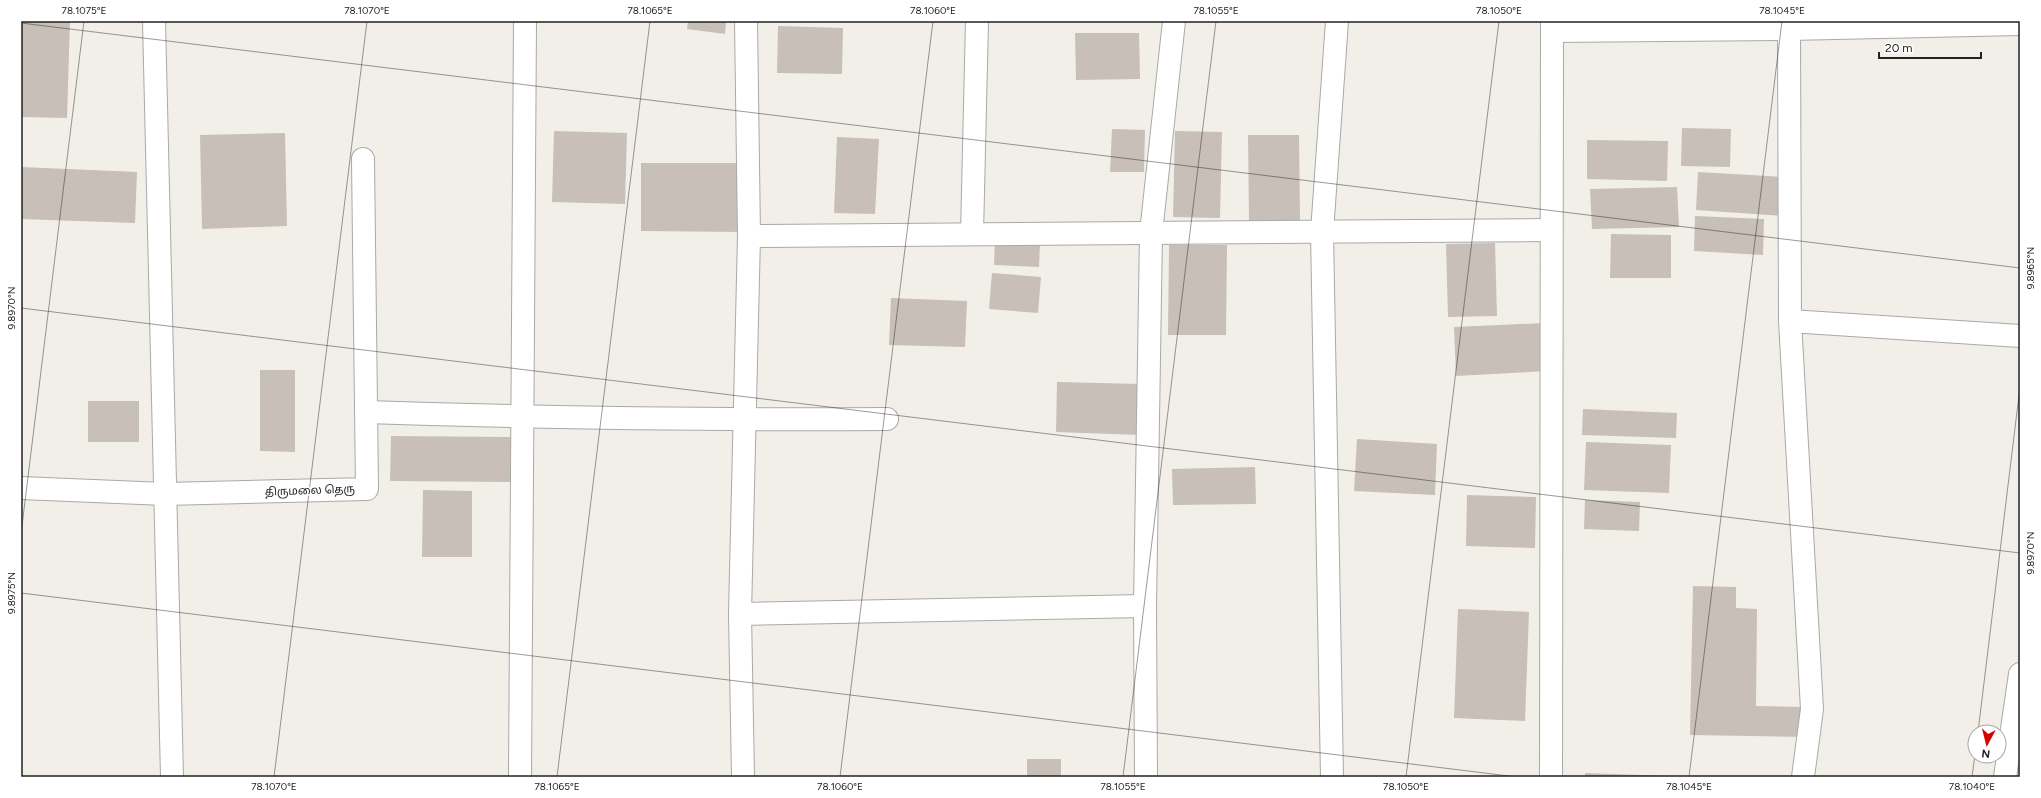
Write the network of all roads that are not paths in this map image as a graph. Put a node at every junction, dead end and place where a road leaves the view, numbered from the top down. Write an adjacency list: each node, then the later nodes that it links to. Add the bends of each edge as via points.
1 (154, 21): 23 (street)
2 (525, 21): 19 (street)
3 (746, 21): 15 (street)
4 (978, 21): 14 (street)
5 (1174, 21): 13 (street)
6 (1337, 21): 12 (street)
7 (2020, 24): 9 (street)
8 (1552, 26): 9 (street); 11 (street)
9 (1789, 29): 16 (street)
10 (363, 159): 18 (street, திருமலை தெரு)
11 (1551, 230): 12 (street); 32 (street)
12 (1322, 232): 13 (street); 31 (street)
13 (1151, 233): 14 (street); 24 (street)
14 (972, 234): 15 (street)
15 (749, 236): 21 (street)
16 (1790, 321): 17 (street); 33 (street, via 1812,709)
17 (2020, 336)
18 (366, 412): 19 (street); 23 (street, திருமலை தெரு, via 367,488)
19 (523, 418): 21 (street); 28 (street)
20 (887, 419): 21 (street)
21 (744, 420): 25 (street)
22 (21, 488): 23 (street, திருமலை தெரு)
23 (165, 494): 27 (street)
24 (1145, 606): 25 (street); 30 (street)
25 (740, 614): 29 (street)
26 (2020, 674): 34 (street)
27 (172, 777)
28 (520, 777)
29 (743, 777)
30 (1146, 777)
31 (1332, 777)
32 (1551, 777)
33 (1803, 777)
34 (2005, 777)

